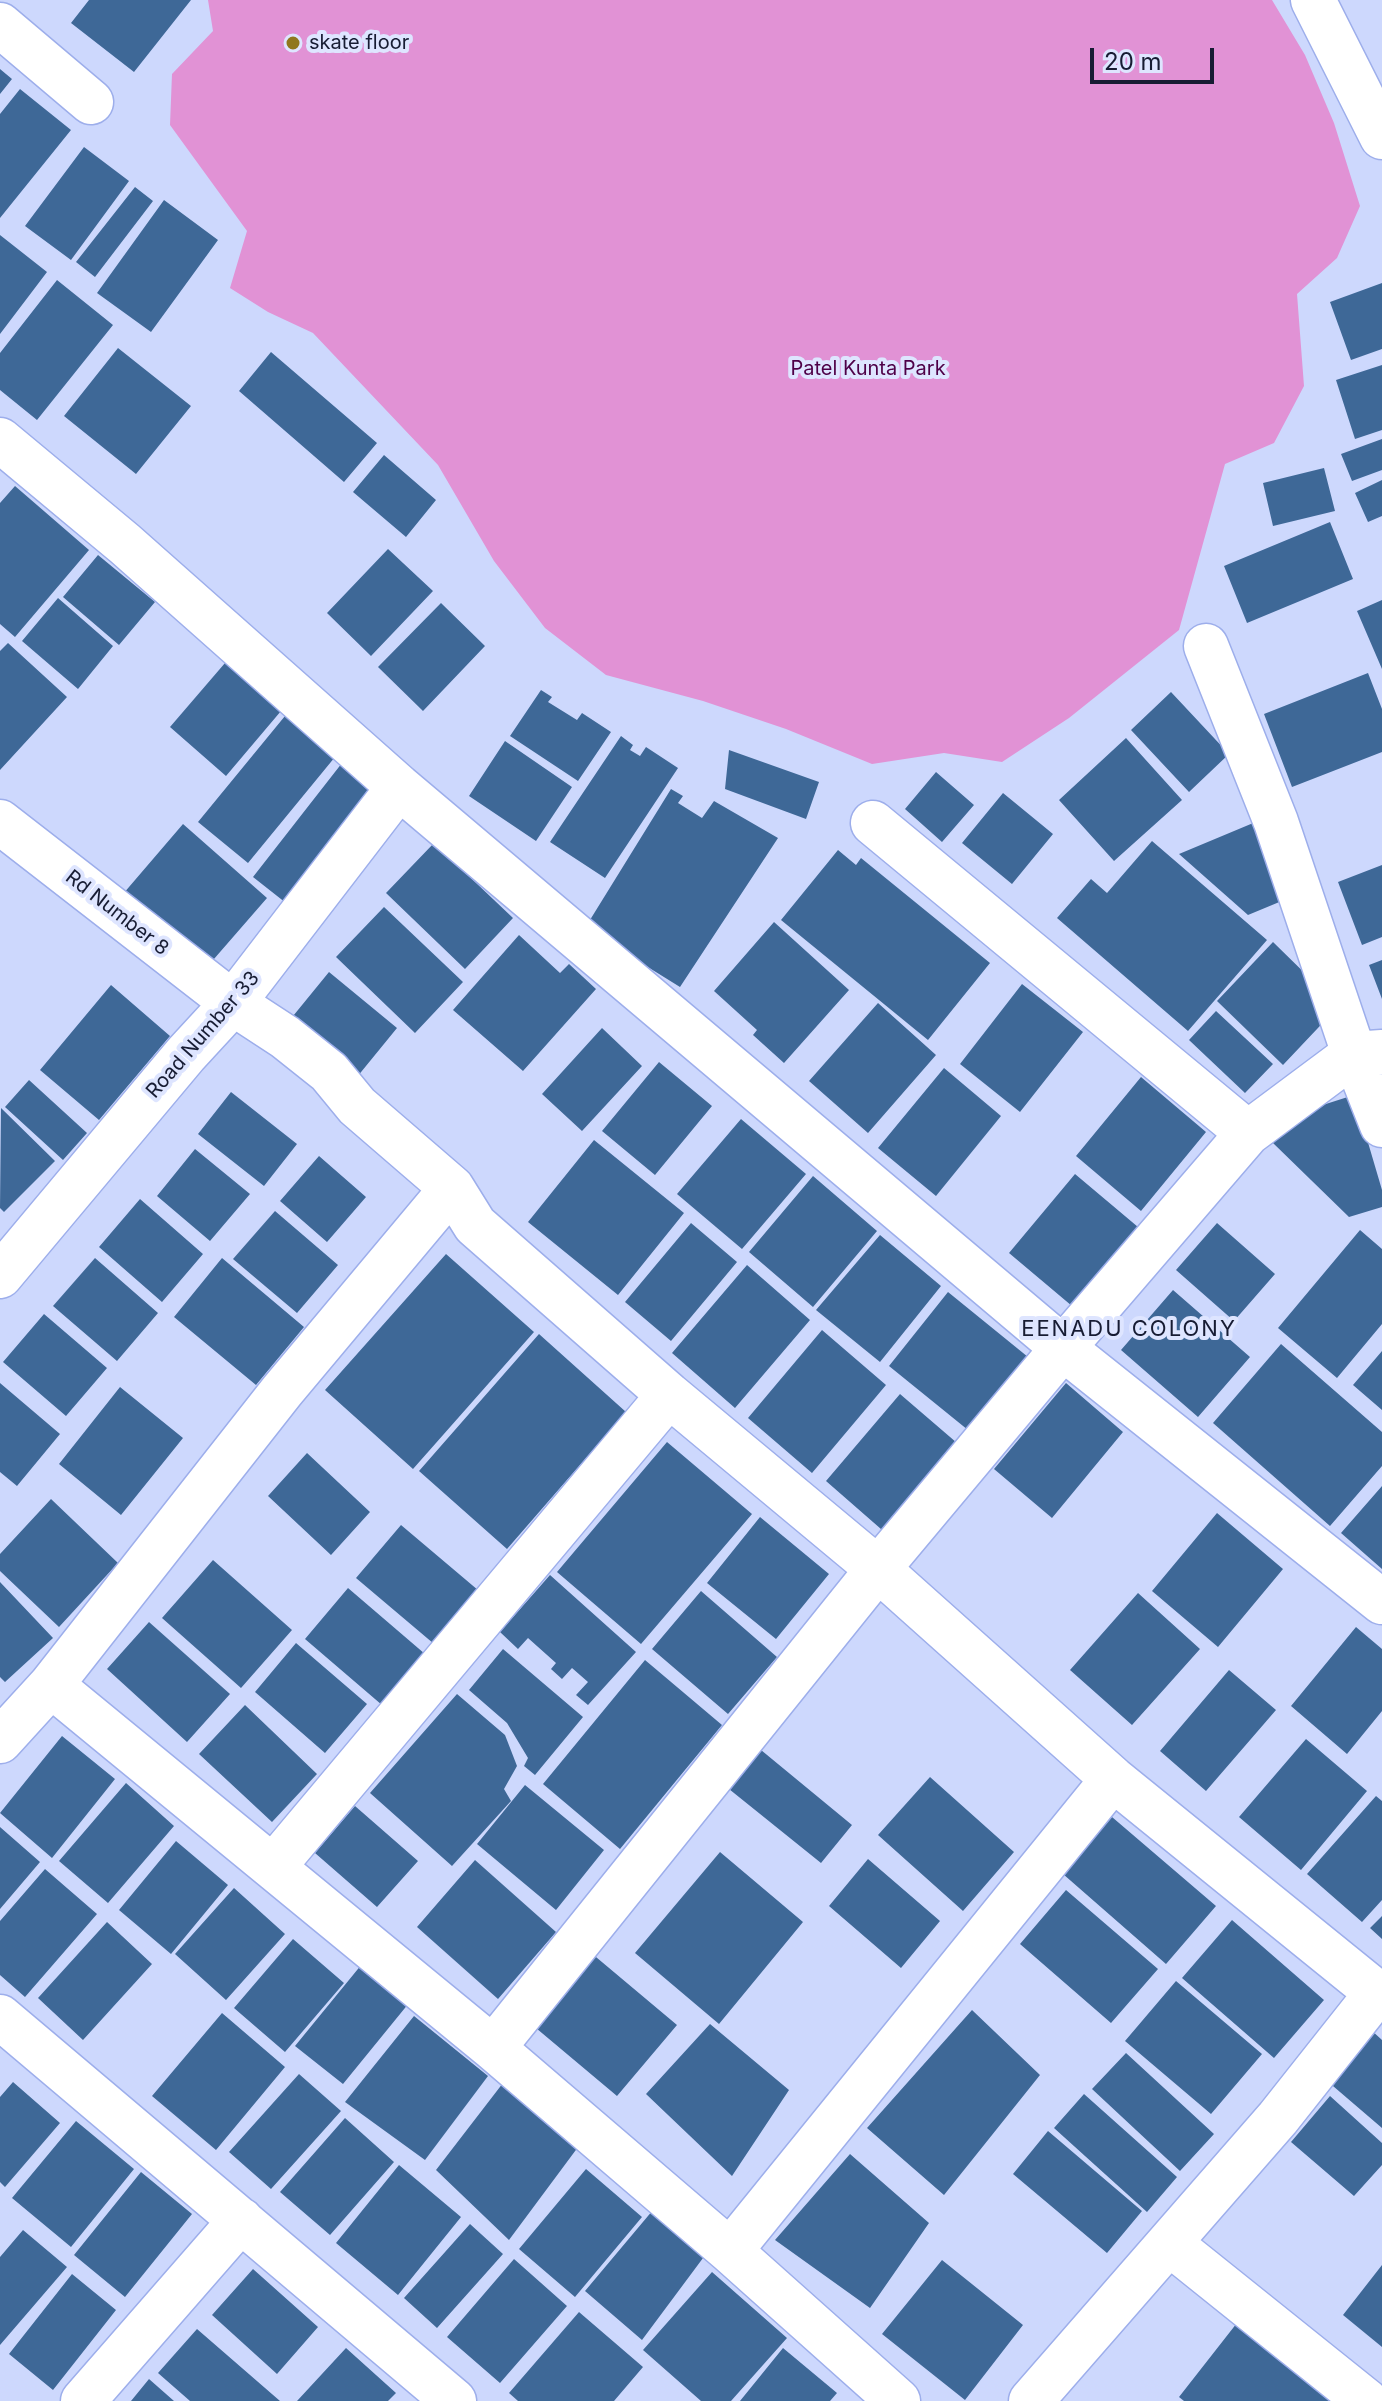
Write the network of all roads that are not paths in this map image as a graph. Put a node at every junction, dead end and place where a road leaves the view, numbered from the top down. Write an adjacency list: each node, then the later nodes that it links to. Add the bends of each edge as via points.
1 (1313, 0): 4 (street)
2 (0, 25): 3 (street)
3 (91, 102)
4 (1382, 137)
5 (0, 440): 7 (street)
6 (1206, 646): 11 (street)
7 (399, 787): 10 (street, Road Number 33); 16 (street)
8 (0, 822): 10 (street, Rd Number 8)
9 (873, 823): 13 (street)
10 (233, 1003): 14 (street, Rd Number 8, via 329,1072 357,1106); 15 (street, Road Number 33)
11 (1368, 1053): 12 (street); 13 (street)
12 (1382, 1125)
13 (1248, 1133): 16 (street)
14 (452, 1188): 17 (street, Rd Number 8, via 475,1225); 20 (street, via 282,1391)
15 (0, 1275)
16 (1063, 1348): 18 (street); 19 (street)
17 (669, 1395): 18 (street, Rd Number 8); 23 (street)
18 (878, 1569): 22 (street, Rd Number 8); 26 (street)
19 (1382, 1602)
20 (51, 1685): 21 (street); 23 (street)
21 (0, 1741)
22 (1113, 1779): 24 (street, Rd Number 8); 29 (street)
23 (273, 1867): 26 (street)
24 (1380, 1995): 28 (street)
25 (0, 2017): 27 (street)
26 (493, 2048): 29 (street)
27 (241, 2220): 30 (street); 31 (street)
28 (1169, 2243): 33 (street); 34 (street)
29 (730, 2251): 32 (street)
30 (83, 2401)
31 (454, 2401)
32 (898, 2401)
33 (1031, 2401)
34 (1366, 2401)

